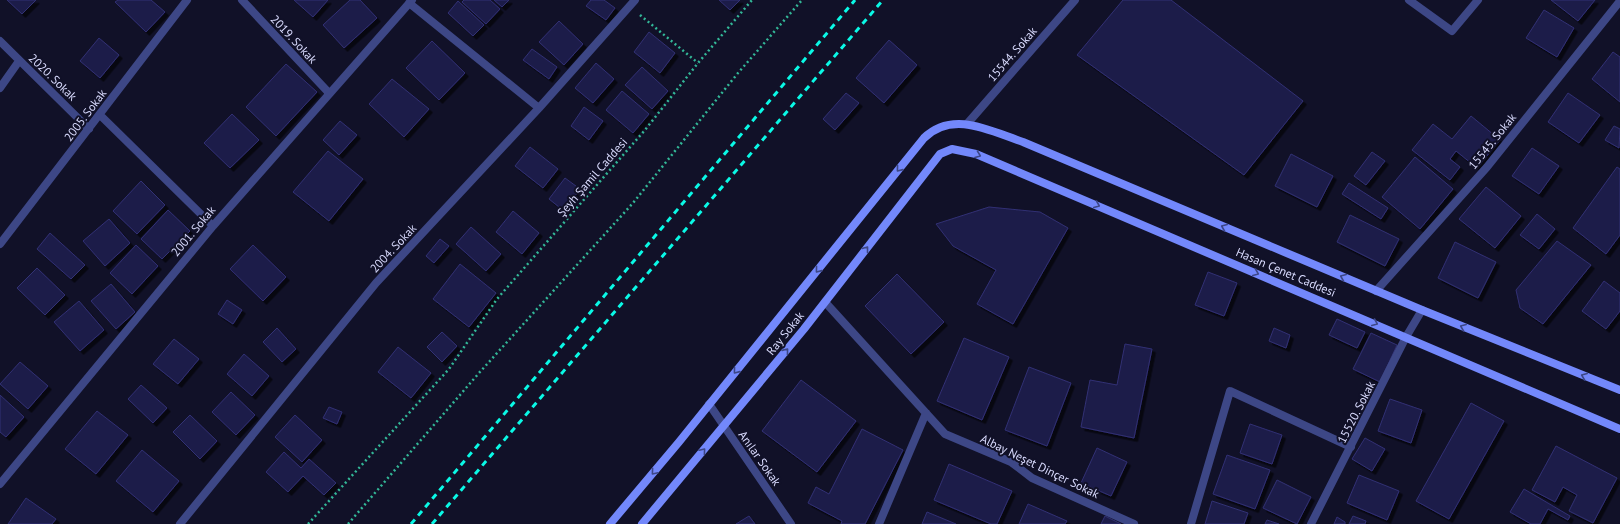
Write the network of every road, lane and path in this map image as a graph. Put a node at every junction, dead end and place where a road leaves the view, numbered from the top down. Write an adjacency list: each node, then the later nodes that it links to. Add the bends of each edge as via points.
1 (187, 0): 17 (street, 2005. Sokak)
2 (242, 0): 15 (street, 2019. Sokak)
3 (752, 0): 13 (path, Şeyh Şamil Caddesi)
4 (802, 0): 36 (path, via 738,73 633,203)
5 (1075, 0): 18 (street, 15544. Sokak)
6 (1409, 0): 7 (street, via 1452,31)
7 (1478, 0)
8 (1620, 1): 23 (street, 15545. Sokak, via 1487,167)
9 (411, 2): 15 (street, 2001. Sokak); 16 (street)
10 (633, 3): 13 (path); 16 (street, 2004. Sokak)
11 (0, 41): 12 (street, 2020. Sokak)
12 (19, 61): 14 (street); 19 (street, 2020. Sokak)
13 (698, 63): 35 (path, Şeyh Şamil Caddesi, via 645,130 497,299 450,369)
14 (0, 88)
15 (329, 94): 21 (street, 2001. Sokak)
16 (539, 108): 34 (street, 2004. Sokak, via 376,284)
17 (100, 114): 19 (street, 2005. Sokak); 21 (street)
18 (967, 124): 23 (street, one-way to 18, via 1023,142); 28 (street, one-way to 28, via 946,124 924,138)
19 (89, 129): 22 (street, 2005. Sokak)
20 (940, 154): 24 (street, Ray Sokak, one-way to 20); 26 (street, Hasan Çenet Caddesi, one-way to 26, via 952,149 976,154)
21 (213, 226): 33 (street, 2001. Sokak)
22 (0, 244)
23 (1376, 291): 25 (street)
24 (825, 302): 29 (street, Albay Neşet Dinçer Sokak); 30 (street, Ray Sokak, one-way to 24)
25 (1422, 310): 26 (street, 15520. Sokak); 27 (street, one-way to 25)
26 (1406, 337): 31 (street, Hasan Çenet Caddesi); 32 (street, 15520. Sokak)
27 (1620, 390)
28 (709, 404): 30 (street, Anılar Sokak); 37 (street, one-way to 37)
29 (926, 413): 40 (street); 41 (street, Albay Neşet Dinçer Sokak, via 945,434 1011,462 1032,478)
30 (724, 427): 38 (street, Ray Sokak, one-way to 30); 39 (street, Anılar Sokak)
31 (1620, 429)
32 (1351, 447): 42 (street, via 1230,391); 43 (street, 15520. Sokak)
33 (0, 484)
34 (180, 524)
35 (308, 524)
36 (348, 524)
37 (610, 524)
38 (642, 524)
39 (791, 524)
40 (879, 524)
41 (1134, 524)
42 (1191, 524)
43 (1311, 524)

